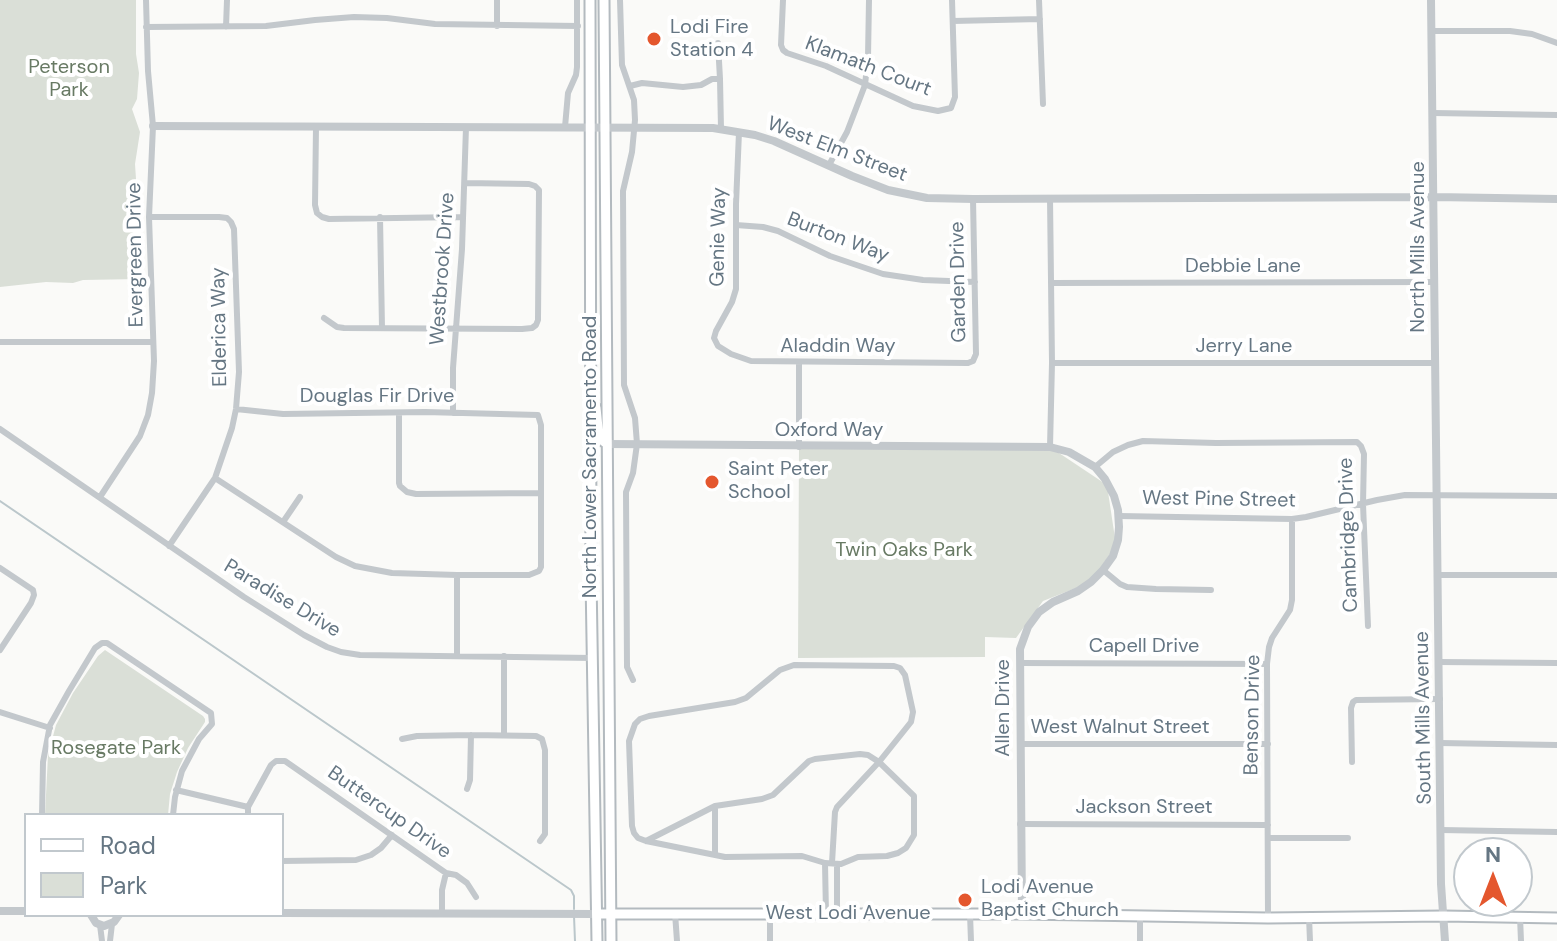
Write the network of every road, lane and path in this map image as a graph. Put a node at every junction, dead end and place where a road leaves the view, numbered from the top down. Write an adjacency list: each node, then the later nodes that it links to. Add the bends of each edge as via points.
1 (146, 0): 17 (street, Evergreen Drive)
2 (227, 0): 18 (street)
3 (497, 0): 15 (street)
4 (577, 0): 16 (street)
5 (590, 0): 29 (main road, North Lower Sacramento Road)
6 (604, 0): 33 (main road, North Lower Sacramento Road)
7 (620, 0): 24 (street, via 622,65)
8 (783, 0): 23 (street, Klamath Court, via 783,50)
9 (869, 0): 23 (street)
10 (952, 0): 14 (street)
11 (1039, 0): 13 (street)
12 (1431, 0): 19 (street, North Mills Avenue)
13 (1040, 19): 14 (street); 25 (street)
14 (953, 21): 23 (street, Klamath Court, via 951,108 913,106)
15 (497, 26): 16 (street); 18 (street, via 354,17)
16 (578, 26): 32 (street, via 576,75 568,93)
17 (146, 27): 18 (street); 28 (street, Evergreen Drive)
18 (226, 27)
19 (1432, 31): 21 (street, via 1510,31); 26 (street, North Mills Avenue)
20 (718, 43): 22 (street)
21 (1557, 43)
22 (720, 79): 24 (street, via 683,87); 35 (street)
23 (865, 85): 37 (street)
24 (630, 86): 34 (street)
25 (1043, 104)
26 (1433, 113): 27 (street); 39 (street, North Mills Avenue)
27 (1557, 115)
28 (153, 126): 30 (street, West Elm Street); 43 (street, Evergreen Drive)
29 (591, 126): 32 (street, West Elm Street); 33 (street, West Elm Street); 60 (main road, North Lower Sacramento Road)
30 (316, 127): 31 (street, West Elm Street); 44 (street, via 317,213 329,219)
31 (466, 127): 32 (street, West Elm Street); 38 (street, Westbrook Drive)
32 (565, 127)
33 (605, 127): 34 (street, West Elm Street); 65 (main road, North Lower Sacramento Road)
34 (635, 128): 35 (street, West Elm Street); 66 (street, via 623,191 624,385)
35 (721, 129): 36 (street, West Elm Street)
36 (739, 132): 37 (street, West Elm Street); 46 (street, Genie Way)
37 (829, 165): 41 (street, West Elm Street, via 888,190)
38 (465, 183): 45 (street, Westbrook Drive); 52 (street, via 523,184 539,190 538,320 532,328)
39 (1435, 197): 40 (street, West Elm Street); 42 (street, West Elm Street); 48 (street, North Mills Avenue)
40 (1050, 198): 41 (street, West Elm Street); 49 (street)
41 (973, 199): 47 (street, Garden Drive)
42 (1557, 199)
43 (149, 217): 55 (street, Evergreen Drive); 61 (street, Elderica Way, via 219,217 233,225)
44 (380, 217): 45 (street); 51 (street)
45 (462, 217): 52 (street, Westbrook Drive)
46 (736, 225): 47 (street, Burton Way, via 778,231 883,274); 53 (street, Genie Way, via 735,294)
47 (975, 282): 56 (street, Garden Drive, via 976,357)
48 (1435, 282): 49 (street, Debbie Lane); 59 (street, North Mills Avenue)
49 (1051, 283): 58 (street)
50 (324, 318): 51 (street, via 337,327)
51 (382, 328): 52 (street)
52 (455, 329): 63 (street, Westbrook Drive)
53 (714, 338): 57 (street, Aladdin Way, via 718,346 751,361)
54 (0, 342): 55 (street)
55 (153, 342): 74 (street, Evergreen Drive, via 145,425)
56 (971, 361): 57 (street, Aladdin Way)
57 (799, 363): 67 (street)
58 (1052, 363): 59 (street, Jerry Lane); 68 (street)
59 (1436, 363): 72 (street, North Mills Avenue)
60 (591, 374): 65 (main road, via 599,438); 91 (main road, North Lower Sacramento Road)
61 (236, 409): 62 (street, Douglas Fir Drive); 70 (street, Elderica Way)
62 (399, 413): 63 (street, Douglas Fir Drive); 71 (street, via 399,483 407,492)
63 (453, 413): 71 (street, Douglas Fir Drive, via 538,415)
64 (0, 429): 74 (street, Paradise Drive)
65 (607, 444): 66 (street, Oxford Way); 97 (main road, North Lower Sacramento Road)
66 (637, 444): 67 (street, Oxford Way); 96 (street, via 626,492 627,667)
67 (799, 447): 68 (street, Oxford Way)
68 (1050, 447): 69 (street)
69 (1095, 467): 76 (street, Cambridge Drive, via 1113,452 1143,441 1351,441 1364,454); 77 (street, Allen Drive, via 1114,496)
70 (215, 478): 79 (street); 80 (street, Elderica Way)
71 (541, 493): 83 (street, via 540,569 535,574)
72 (1438, 494): 73 (street, West Pine Street); 76 (street, West Pine Street); 84 (street, South Mills Avenue)
73 (1557, 496)
74 (100, 497): 80 (street, Paradise Drive)
75 (300, 497): 79 (street)
76 (1363, 504): 78 (street, West Pine Street); 87 (street, Cambridge Drive)
77 (1119, 516): 78 (street, West Pine Street); 82 (street, Allen Drive, via 1118,540)
78 (1292, 519): 95 (street, Benson Drive, via 1292,600 1272,638)
79 (283, 522): 83 (street, via 355,566)
80 (169, 546): 89 (street, Paradise Drive, via 327,647 360,655)
81 (0, 568): 88 (street, via 34,595)
82 (1103, 570): 86 (street, via 1127,587); 93 (street, Allen Drive, via 1039,612 1022,641)
83 (457, 575): 89 (street)
84 (1438, 575): 85 (street); 92 (street, South Mills Avenue)
85 (1557, 575)
86 (1211, 590)
87 (1368, 626)
88 (0, 650)
89 (457, 656): 90 (street, Paradise Drive)
90 (504, 656): 91 (street, Paradise Drive); 102 (street)
91 (593, 658): 97 (main road, via 603,664); 136 (main road, North Lower Sacramento Road)
92 (1439, 662): 94 (street); 98 (street, South Mills Avenue)
93 (1020, 663): 95 (street, Capell Drive); 105 (street, Allen Drive)
94 (1557, 663)
95 (1267, 664): 106 (street, Benson Drive)
96 (633, 680)
97 (609, 686): 137 (main road, North Lower Sacramento Road)
98 (1440, 699): 104 (street, South Mills Avenue); 109 (street, via 1353,702)
99 (0, 712): 100 (street)
100 (50, 728): 111 (street, via 95,648 111,645 208,710 212,718); 114 (street)
101 (471, 735): 102 (street); 103 (street); 110 (street)
102 (504, 735): 123 (street, via 544,741 545,834)
103 (402, 739)
104 (1440, 743): 107 (street); 118 (street, South Mills Avenue)
105 (1020, 744): 106 (street, West Walnut Street); 116 (street, Allen Drive)
106 (1268, 744): 117 (street, Benson Drive)
107 (1557, 745)
108 (879, 762): 112 (street, via 868,755 815,759 773,795); 124 (street, via 911,722 911,697 900,668 794,665 746,698 649,716 635,724 629,741 632,826); 127 (street, via 837,807); 127 (street, via 914,796 914,835 898,853)
109 (1352, 762)
110 (467, 789)
111 (176, 790): 113 (street); 115 (street)
112 (715, 806): 124 (street); 125 (street)
113 (248, 811): 120 (street, Buttercup Drive, via 271,765 280,760)
114 (42, 813)
115 (173, 813)
116 (1020, 824): 117 (street, Jackson Street); 140 (street, Allen Drive)
117 (1268, 825): 121 (street, Benson Drive)
118 (1441, 830): 119 (street); 142 (street, South Mills Avenue)
119 (1557, 832)
120 (392, 835): 126 (street, via 371,855 356,860); 128 (street, Buttercup Drive)
121 (1269, 838): 122 (street); 147 (street, Benson Drive)
122 (1348, 838)
123 (540, 841)
124 (646, 841): 125 (street)
125 (715, 855): 127 (street, via 802,856)
126 (284, 861)
127 (831, 863): 138 (street); 138 (street)
128 (446, 873): 129 (street, Buttercup Drive, via 467,883); 135 (street)
129 (476, 897)
130 (0, 911): 131 (street)
131 (24, 911)
132 (284, 913): 135 (street, West Lodi Avenue)
133 (675, 913): 134 (main road, West Lodi Avenue); 137 (main road, West Lodi Avenue); 154 (street)
134 (770, 913): 138 (main road, West Lodi Avenue); 155 (street)
135 (442, 914): 136 (street, West Lodi Avenue)
136 (597, 914): 137 (main road, West Lodi Avenue); 152 (main road, North Lower Sacramento Road)
137 (611, 914): 153 (main road, North Lower Sacramento Road)
138 (832, 914): 139 (main road, West Lodi Avenue)
139 (970, 914): 140 (main road, West Lodi Avenue); 156 (street)
140 (1022, 914): 141 (main road, West Lodi Avenue)
141 (1140, 915): 147 (main road, West Lodi Avenue); 157 (street)
142 (1444, 916): 143 (main road, West Lodi Avenue); 144 (main road, West Lodi Avenue); 159 (street, South Mills Avenue)
143 (1453, 916)
144 (1309, 917): 147 (main road, West Lodi Avenue); 158 (street)
145 (1520, 917): 148 (main road, West Lodi Avenue); 160 (street)
146 (119, 918): 149 (street); 151 (street)
147 (1268, 918)
148 (1557, 918)
149 (94, 920): 150 (street)
150 (102, 941)
151 (110, 941)
152 (597, 941)
153 (611, 941)
154 (677, 941)
155 (770, 941)
156 (971, 941)
157 (1140, 941)
158 (1310, 941)
159 (1445, 941)
160 (1521, 941)

